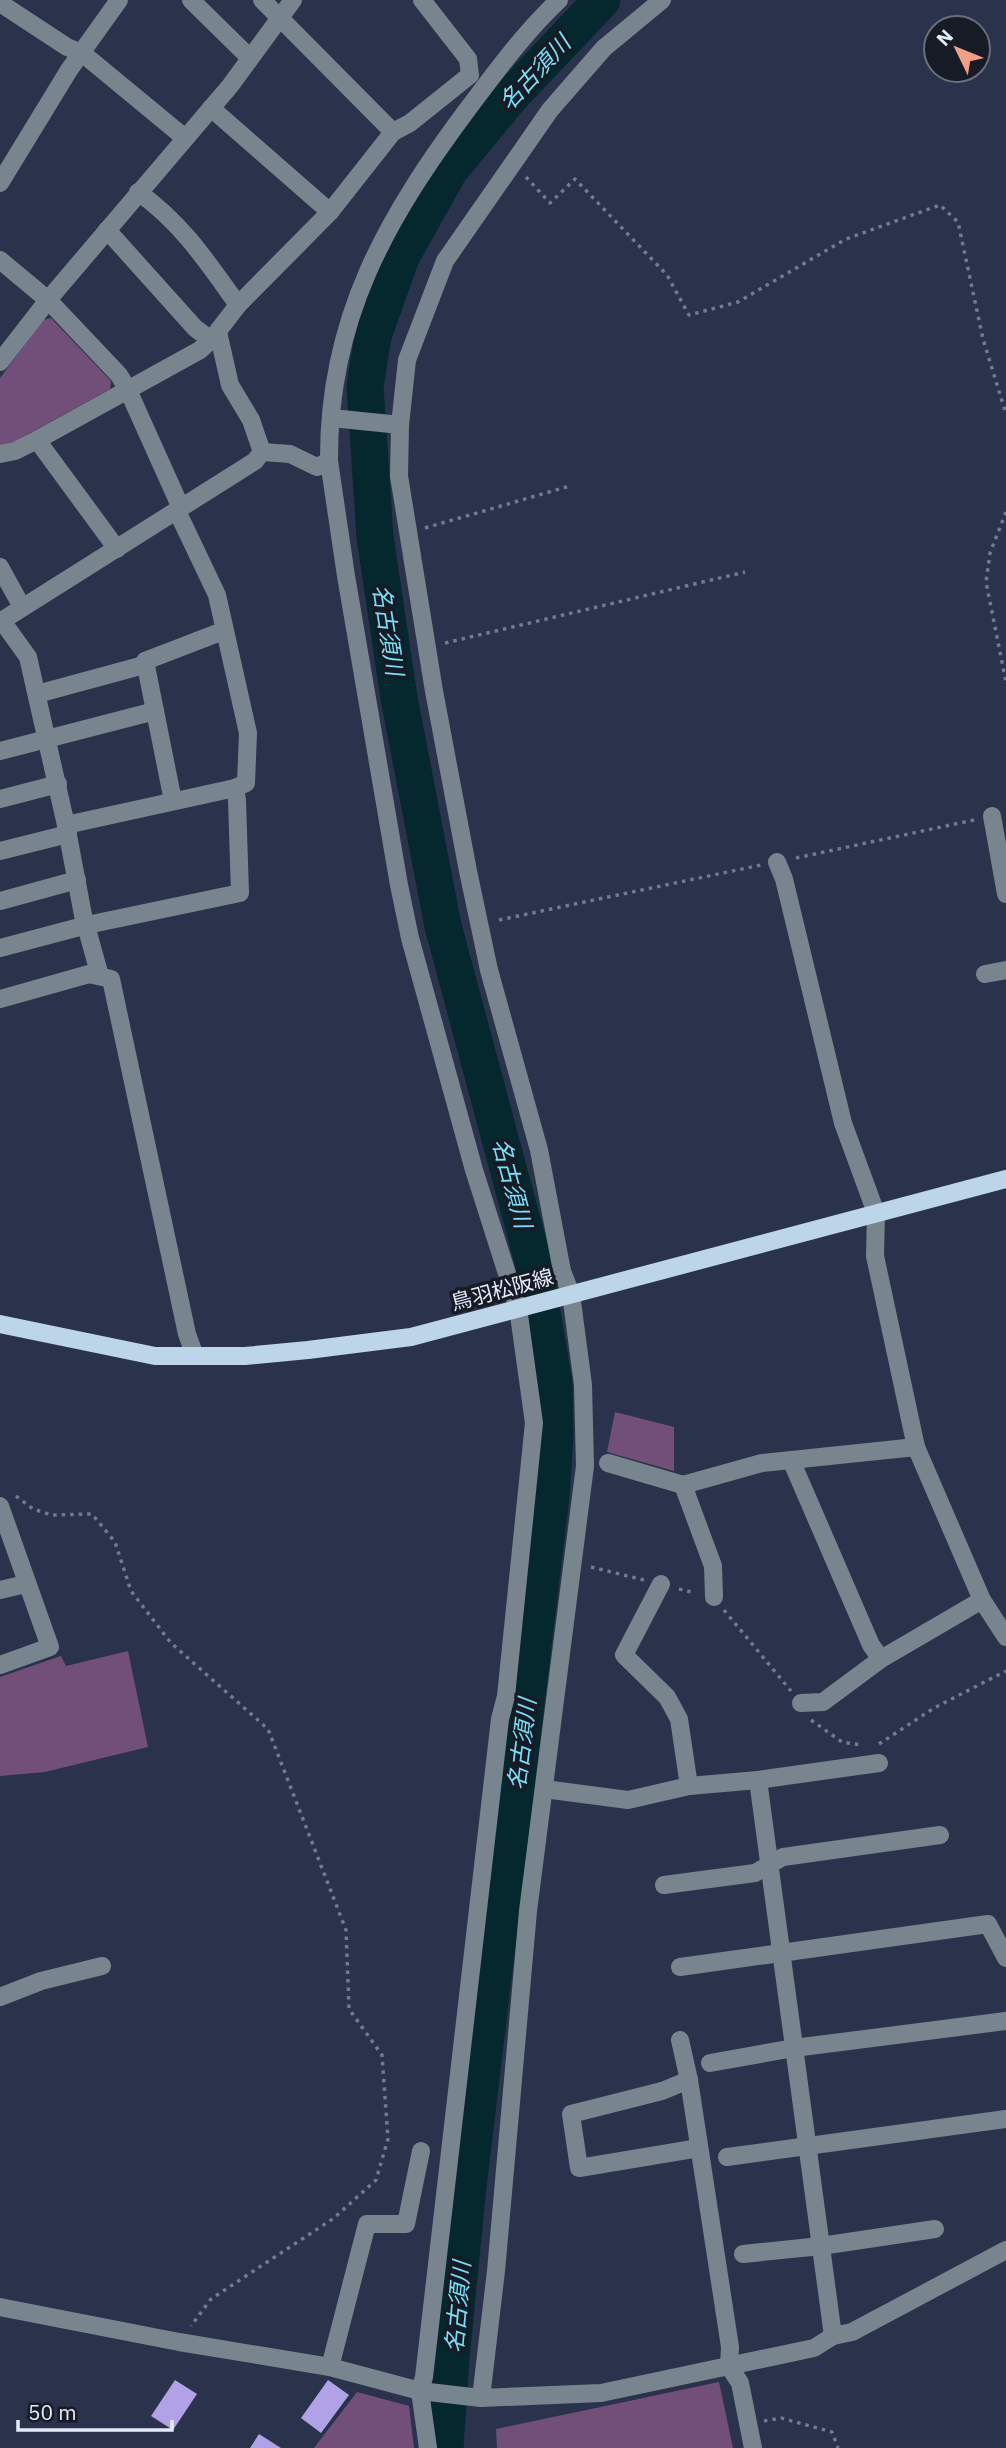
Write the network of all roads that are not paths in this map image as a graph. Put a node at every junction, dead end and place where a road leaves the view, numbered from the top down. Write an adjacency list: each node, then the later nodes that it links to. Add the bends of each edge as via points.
1 (119, 0): 10 (street)
2 (191, 0): 11 (street)
3 (262, 0): 9 (street)
4 (293, 0): 9 (street)
5 (422, 0): 13 (street, via 468,59 470,75)
6 (559, 0): 12 (street)
7 (662, 0): 28 (street, via 604,48 550,110 445,261 407,360)
8 (7, 4): 10 (street, via 66,47)
9 (279, 17): 11 (street); 15 (street)
10 (82, 53): 16 (street); 17 (street)
11 (250, 58): 14 (street)
12 (483, 89): 13 (street); 27 (street, via 413,187 368,266 344,332)
13 (434, 104): 15 (street)
14 (211, 108): 16 (street); 19 (street)
15 (393, 132): 19 (street)
16 (185, 138): 18 (street)
17 (0, 183)
18 (138, 192): 20 (street); 23 (street, via 186,233)
19 (330, 212): 23 (street)
20 (107, 230): 22 (street); 24 (street, via 195,328)
21 (0, 260): 22 (street)
22 (48, 300): 25 (street); 26 (street)
23 (238, 305): 24 (street)
24 (214, 336): 26 (street, via 200,350); 30 (street, via 230,385)
25 (0, 362)
26 (128, 390): 29 (street); 33 (street)
27 (331, 418): 28 (street); 32 (street)
28 (400, 425): 63 (street, via 399,476 468,871)
29 (37, 440): 31 (street); 34 (street)
30 (262, 452): 32 (street, via 290,454 317,467); 33 (street)
31 (0, 454)
32 (329, 461): 64 (street, via 410,938 474,1170)
33 (179, 509): 34 (street); 38 (street, via 217,595)
34 (117, 549): 36 (street)
35 (0, 567): 36 (street)
36 (22, 607): 37 (street)
37 (1, 621): 40 (street, via 29,657)
38 (223, 631): 39 (street, via 145,661); 45 (street, via 247,733 246,783)
39 (145, 666): 40 (street); 41 (street)
40 (37, 694): 42 (street)
41 (155, 711): 42 (street); 47 (street)
42 (48, 738): 43 (street); 44 (street)
43 (0, 751)
44 (58, 784): 46 (street); 49 (street)
45 (234, 788): 47 (street); 55 (street, via 240,892)
46 (0, 799)
47 (173, 801): 49 (street)
48 (992, 816): 53 (street)
49 (67, 830): 50 (street); 52 (street)
50 (0, 851)
51 (777, 862): 62 (street, via 843,1123)
52 (77, 880): 54 (street); 55 (street)
53 (1006, 894)
54 (0, 901)
55 (87, 925): 56 (street); 59 (street)
56 (0, 947)
57 (1006, 970): 58 (street)
58 (985, 974)
59 (100, 976): 60 (street, via 89,974); 66 (street, via 111,979)
60 (0, 999)
61 (1006, 1179): 62 (main road, 鳥羽松阪線)
62 (876, 1213): 63 (main road, 鳥羽松阪線); 67 (street, via 875,1256)
63 (571, 1294): 64 (main road, 鳥羽松阪線); 85 (street, via 583,1385 585,1466)
64 (518, 1308): 66 (main road, 鳥羽松阪線, via 411,1337 245,1356); 112 (street, via 534,1423 506,1696)
65 (0, 1324): 66 (main road, 鳥羽松阪線, via 155,1356)
66 (195, 1356)
67 (916, 1447): 68 (street); 77 (street)
68 (791, 1460): 70 (street, via 762,1463); 79 (street)
69 (608, 1462): 70 (street)
70 (683, 1485): 76 (street, via 713,1566)
71 (4, 1502): 72 (street)
72 (9, 1559): 73 (street)
73 (26, 1584): 75 (street); 80 (street, via 50,1647)
74 (661, 1584): 84 (street, via 624,1655 667,1697 679,1719)
75 (0, 1590)
76 (714, 1597)
77 (982, 1600): 78 (street); 79 (street)
78 (1006, 1637)
79 (881, 1659): 81 (street, via 823,1702)
80 (0, 1665)
81 (801, 1703)
82 (877, 1755): 83 (street)
83 (758, 1780): 84 (street); 87 (street)
84 (689, 1786): 85 (street, via 628,1800)
85 (544, 1789): 113 (street)
86 (940, 1835): 87 (street, via 783,1857)
87 (770, 1865): 88 (street, via 755,1873); 89 (street)
88 (664, 1885)
89 (782, 1953): 90 (street, via 988,1924); 92 (street); 96 (street)
90 (1006, 1958)
91 (102, 1966): 93 (street)
92 (680, 1967)
93 (0, 1997)
94 (1006, 2021): 96 (street)
95 (680, 2040): 98 (street)
96 (794, 2048): 97 (street); 100 (street)
97 (710, 2063)
98 (689, 2080): 101 (street); 101 (street, via 571,2113 579,2168)
99 (1006, 2119): 100 (street)
100 (807, 2146): 103 (street); 105 (street)
101 (699, 2148): 110 (street, via 730,2347)
102 (421, 2151): 111 (street, via 407,2224 367,2224)
103 (727, 2157)
104 (935, 2228): 105 (street)
105 (821, 2246): 107 (street); 109 (street)
106 (1006, 2250): 109 (street, via 852,2332)
107 (743, 2254)
108 (0, 2307): 111 (street)
109 (833, 2336): 110 (street, via 814,2348)
110 (729, 2366): 113 (street, via 601,2393); 115 (street, via 740,2382)
111 (330, 2367): 112 (street)
112 (420, 2391): 113 (street); 114 (street)
113 (481, 2398)
114 (428, 2448)
115 (754, 2448)

